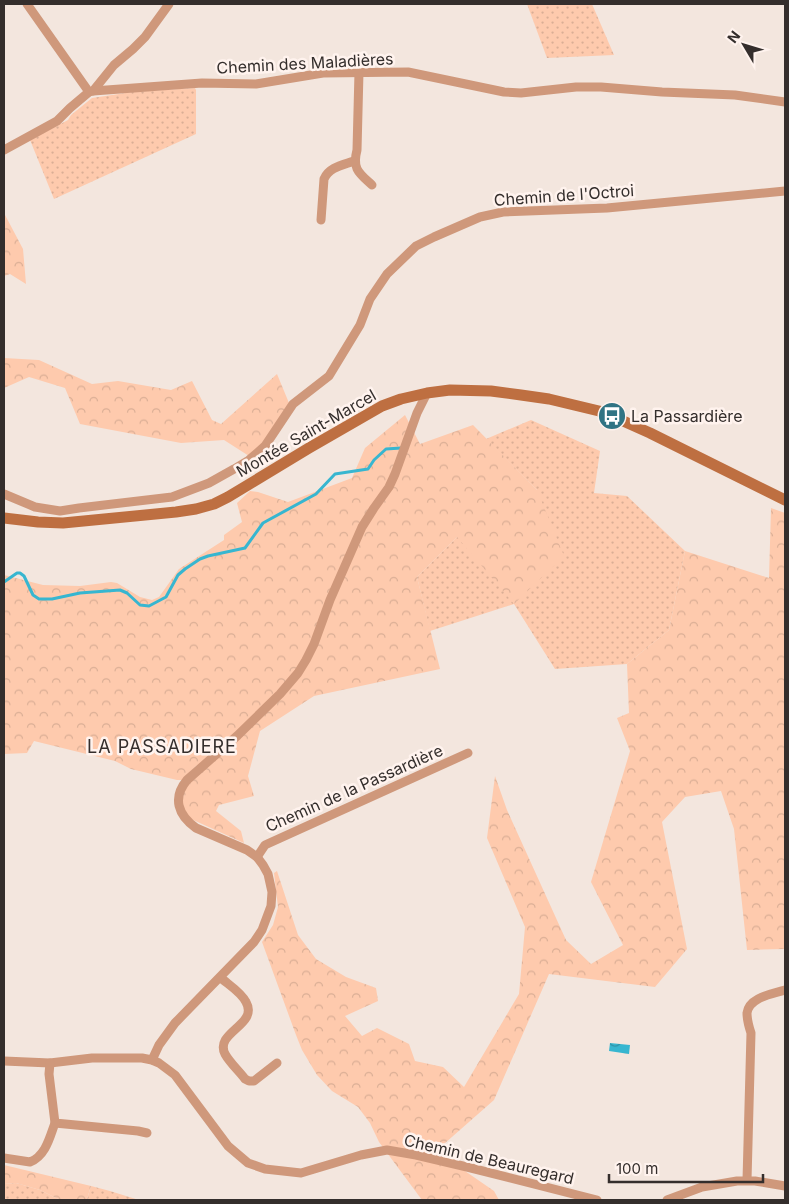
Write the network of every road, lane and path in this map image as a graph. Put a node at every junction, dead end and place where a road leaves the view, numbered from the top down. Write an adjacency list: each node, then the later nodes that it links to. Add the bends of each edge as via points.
1 (27, 4): 4 (street)
2 (169, 4): 4 (street, via 145,37 114,65)
3 (359, 72): 4 (street, Chemin des Maladières, via 323,73 256,84 202,83); 5 (street, Chemin des Maladières, via 408,72 504,92 601,87 735,95); 7 (street)
4 (91, 92): 6 (street, via 57,121)
5 (785, 102)
6 (4, 150)
7 (354, 161): 8 (street, via 358,172); 10 (street, via 326,174)
8 (372, 185)
9 (785, 191): 14 (street, Chemin de l'Octroi, via 607,208 503,212 434,236 416,246 387,274 370,299 360,325 334,369 293,404 265,446 249,460 209,483 172,497 79,508)
10 (321, 220)
11 (427, 393): 13 (main road, Montée Saint-Marcel, via 491,391 549,399 599,411); 14 (main road, Montée Saint-Marcel, via 382,406 214,504 176,512); 17 (street, Chemin de la Passardière, via 416,413 395,474 362,527 314,644 298,673 183,785 180,793 181,812 196,828)
12 (4, 494): 14 (street, Chemin de l'Octroi)
13 (785, 500)
14 (62, 517): 15 (main road, Montée Saint-Marcel, via 38,522)
15 (4, 518)
16 (468, 753): 17 (street, Chemin de la Passardière, via 265,845)
17 (257, 857): 18 (street, Chemin de la Passardière, via 268,874 271,906 254,942)
18 (221, 978): 20 (street, Chemin de la Passardière, via 175,1023); 23 (street, via 243,997 249,1010 244,1022 227,1037 223,1049 225,1055 249,1081 254,1081)
19 (785, 990): 27 (street, via 754,1001 747,1015 751,1033)
20 (152, 1060): 22 (street, Chemin de Beauregard, via 100,1058); 29 (street, Chemin de Beauregard, via 175,1075 228,1146 248,1163 301,1173 387,1150 467,1166)
21 (4, 1061): 22 (street, Chemin de Beauregard)
22 (50, 1062): 24 (street)
23 (278, 1062)
24 (55, 1122): 25 (street); 26 (street, via 45,1148 34,1161)
25 (147, 1133)
26 (4, 1158)
27 (747, 1180): 28 (street); 30 (street, via 702,1187)
28 (785, 1186)
29 (597, 1200)
30 (668, 1200)

